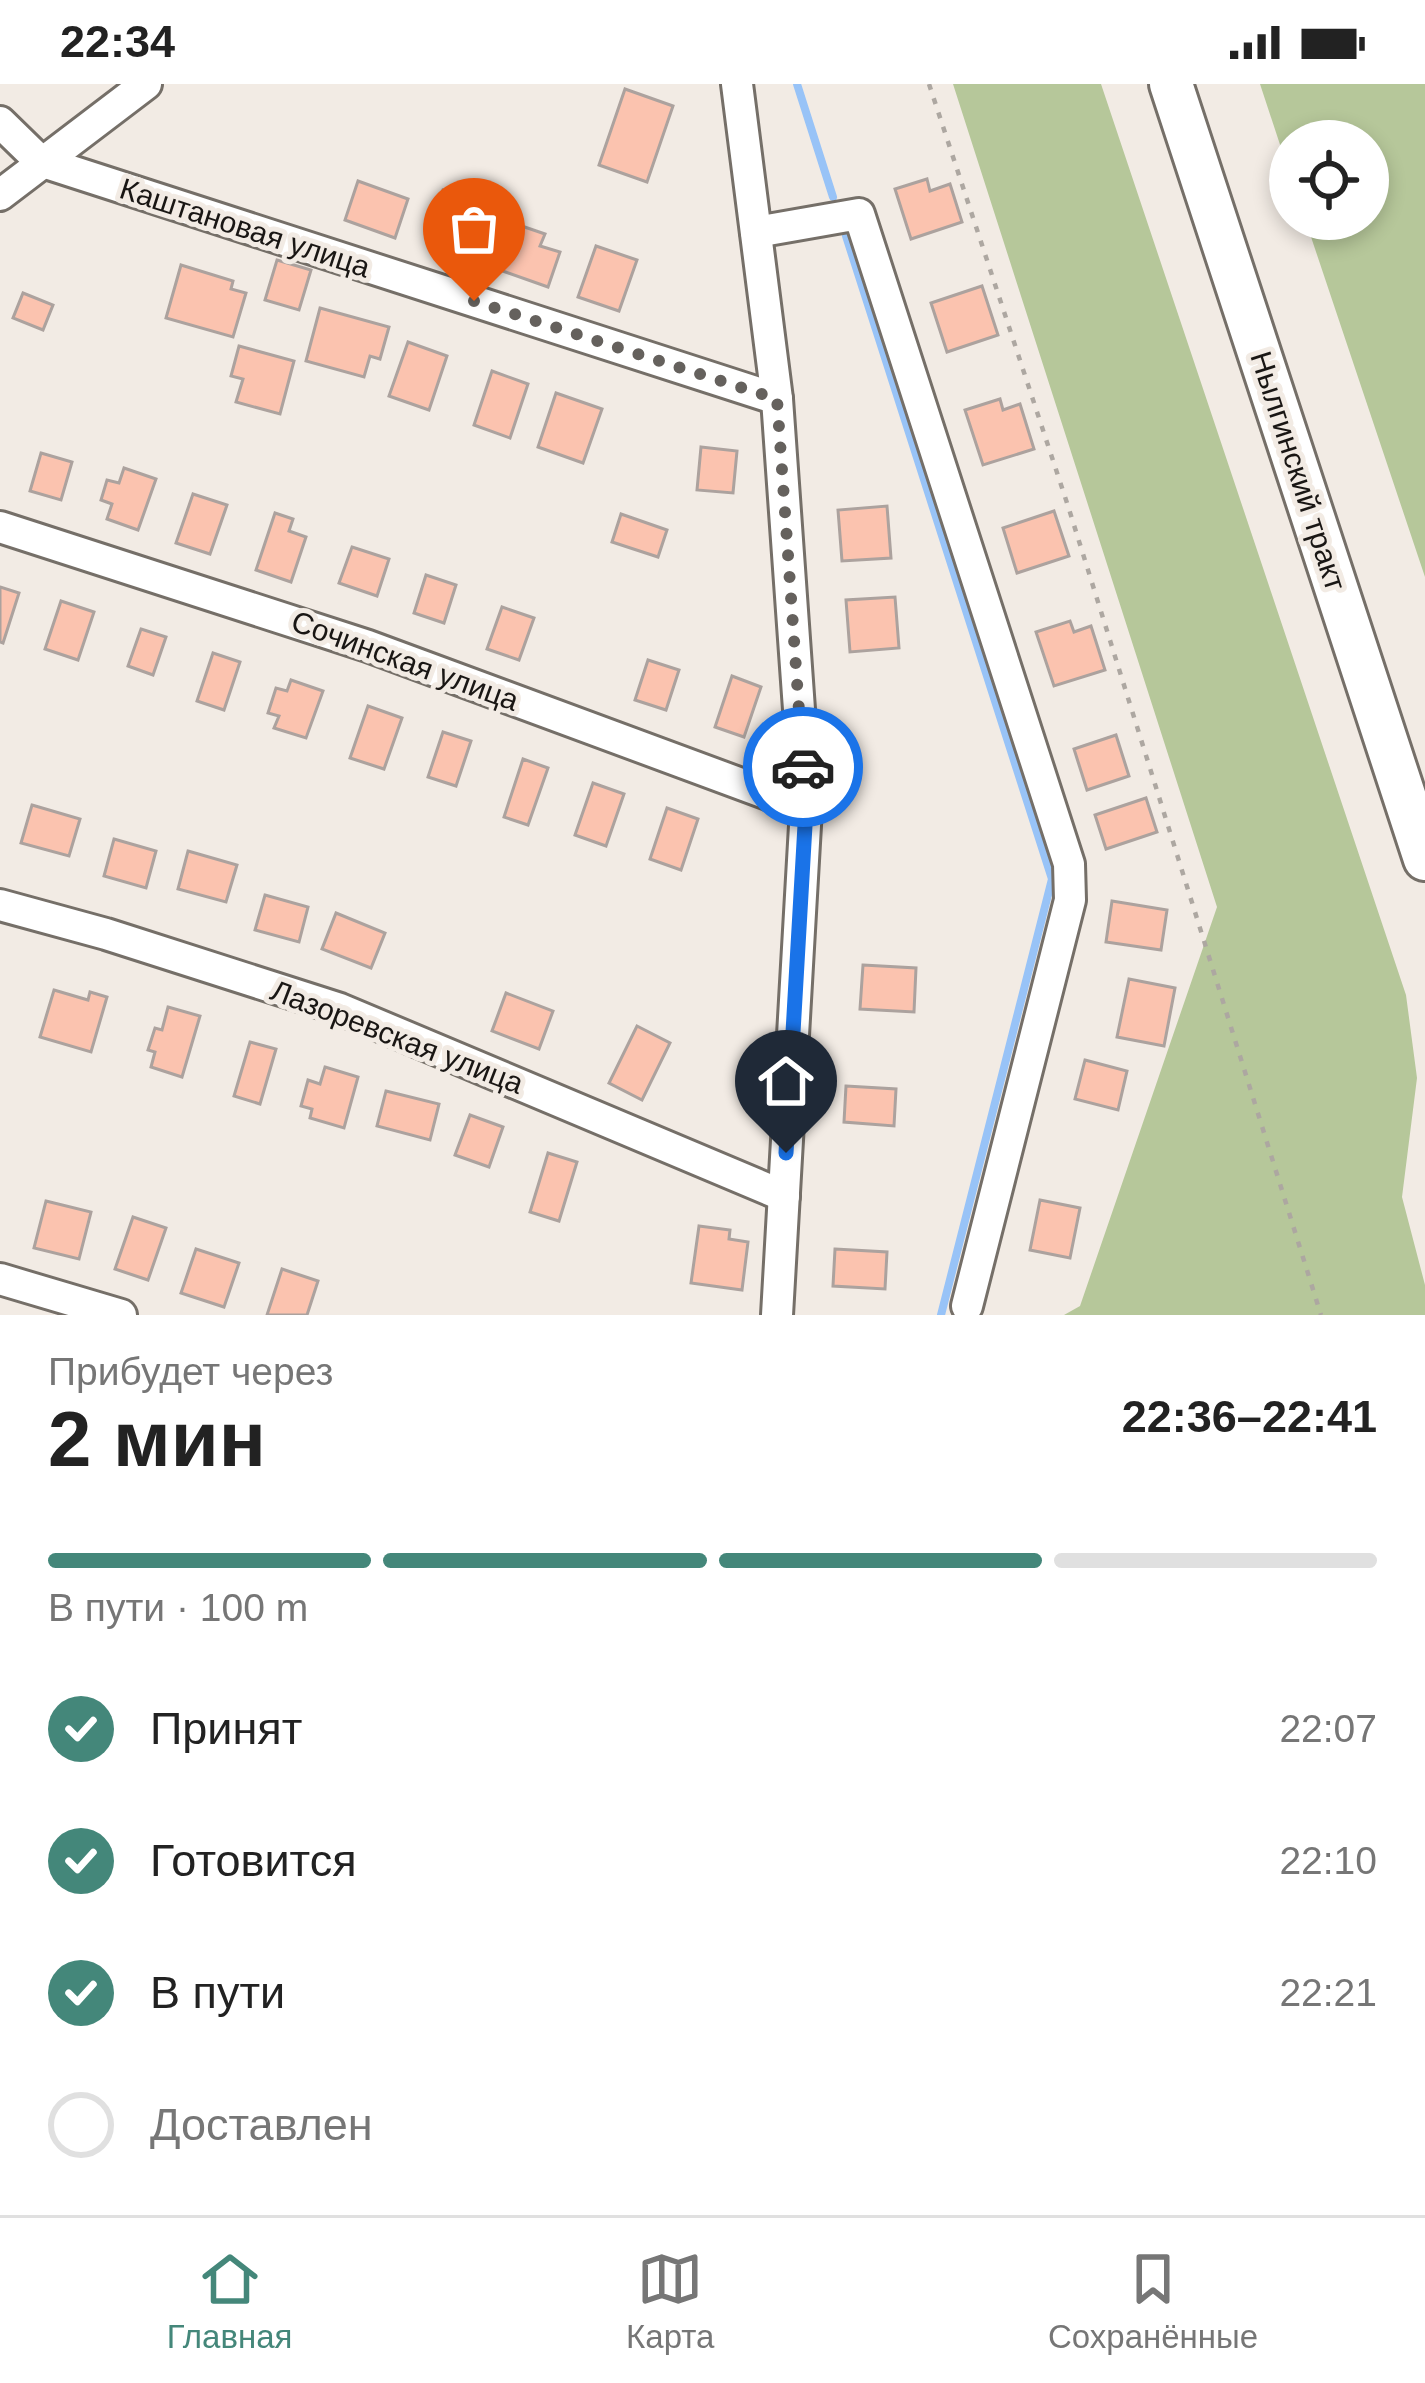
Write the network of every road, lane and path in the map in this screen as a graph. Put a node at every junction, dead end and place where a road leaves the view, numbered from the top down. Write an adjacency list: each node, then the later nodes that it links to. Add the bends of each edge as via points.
1 (146, 84): 6 (street)
2 (737, 84): 8 (street)
3 (929, 84): 19 (path)
4 (1171, 84): 12 (main road, Нылгинский тракт)
5 (0, 122): 6 (street, Каштановая улица)
6 (40, 161): 7 (street); 9 (street, Каштановая улица)
7 (0, 195)
8 (756, 232): 9 (street); 16 (street, via 859,214 1069,864 1070,901)
9 (777, 399): 11 (street)
10 (0, 527): 11 (street, Сочинская улица, via 368,646)
11 (806, 808): 14 (street)
12 (1425, 859)
13 (0, 905): 14 (street, Лазоревская улица, via 340,1009)
14 (784, 1196): 18 (street)
15 (0, 1280): 17 (street)
16 (967, 1306)
17 (121, 1315)
18 (777, 1315)
19 (1322, 1315)

